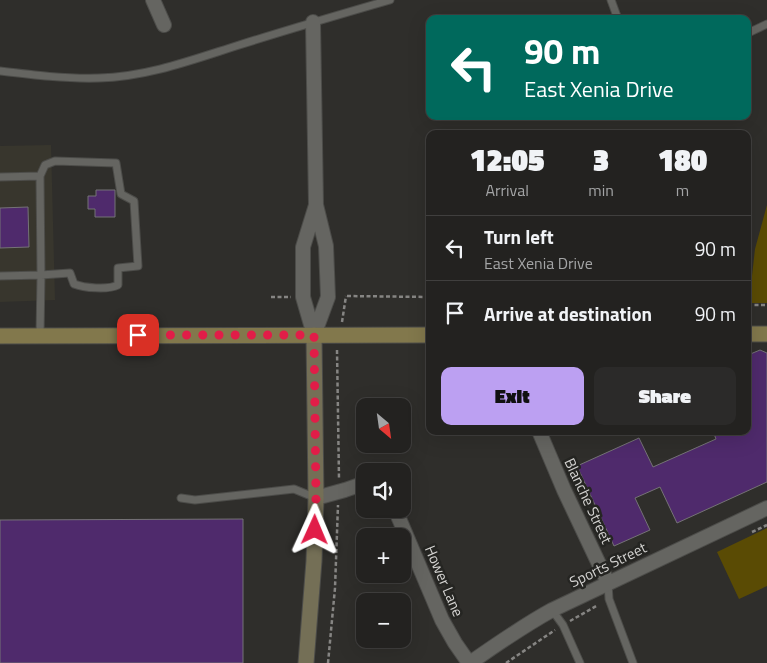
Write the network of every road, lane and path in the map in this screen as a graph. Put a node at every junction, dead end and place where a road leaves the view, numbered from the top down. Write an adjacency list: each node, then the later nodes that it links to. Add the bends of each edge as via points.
1 (153, 0): 7 (street)
2 (390, 0): 5 (lane)
3 (611, 0): 4 (lane)
4 (617, 15)
5 (313, 22): 9 (lane, via 140,74 100,78 51,77); 12 (street)
6 (767, 24): 8 (lane)
7 (164, 25)
8 (751, 32)
9 (0, 71)
10 (40, 176): 11 (lane); 13 (lane); 13 (lane, via 45,165 55,161 116,162 121,194 134,201 138,266 118,268 118,285 113,288 81,287 74,284 70,273)
11 (0, 177)
12 (316, 205): 22 (street, via 303,247 303,297); 22 (street, via 326,246 328,296)
13 (41, 275): 14 (lane); 21 (lane)
14 (0, 276)
15 (346, 296): 16 (path)
16 (426, 297)
17 (751, 305): 18 (path)
18 (767, 305)
19 (751, 334): 20 (main road)
20 (767, 334)
21 (40, 335): 22 (main road); 24 (main road)
22 (314, 335): 23 (main road); 30 (main road)
23 (426, 335)
24 (0, 336)
25 (336, 353): 28 (path)
26 (541, 435): 35 (street, Blanche Street)
27 (356, 486): 28 (street)
28 (339, 492): 30 (street); 40 (path)
29 (180, 498): 30 (lane, via 195,500 294,489)
30 (316, 498): 39 (main road)
31 (767, 508): 35 (street, Sports Street)
32 (400, 518): 41 (street, Hower Lane, via 442,620)
33 (767, 525): 34 (path)
34 (750, 533)
35 (608, 583): 36 (lane); 37 (street, Sports Street)
36 (609, 599): 38 (path); 44 (lane)
37 (552, 610): 38 (lane); 41 (street, Sports Street)
38 (563, 625): 42 (path); 43 (lane)
39 (306, 663)
40 (328, 663)
41 (470, 663)
42 (506, 663)
43 (580, 663)
44 (633, 663)

